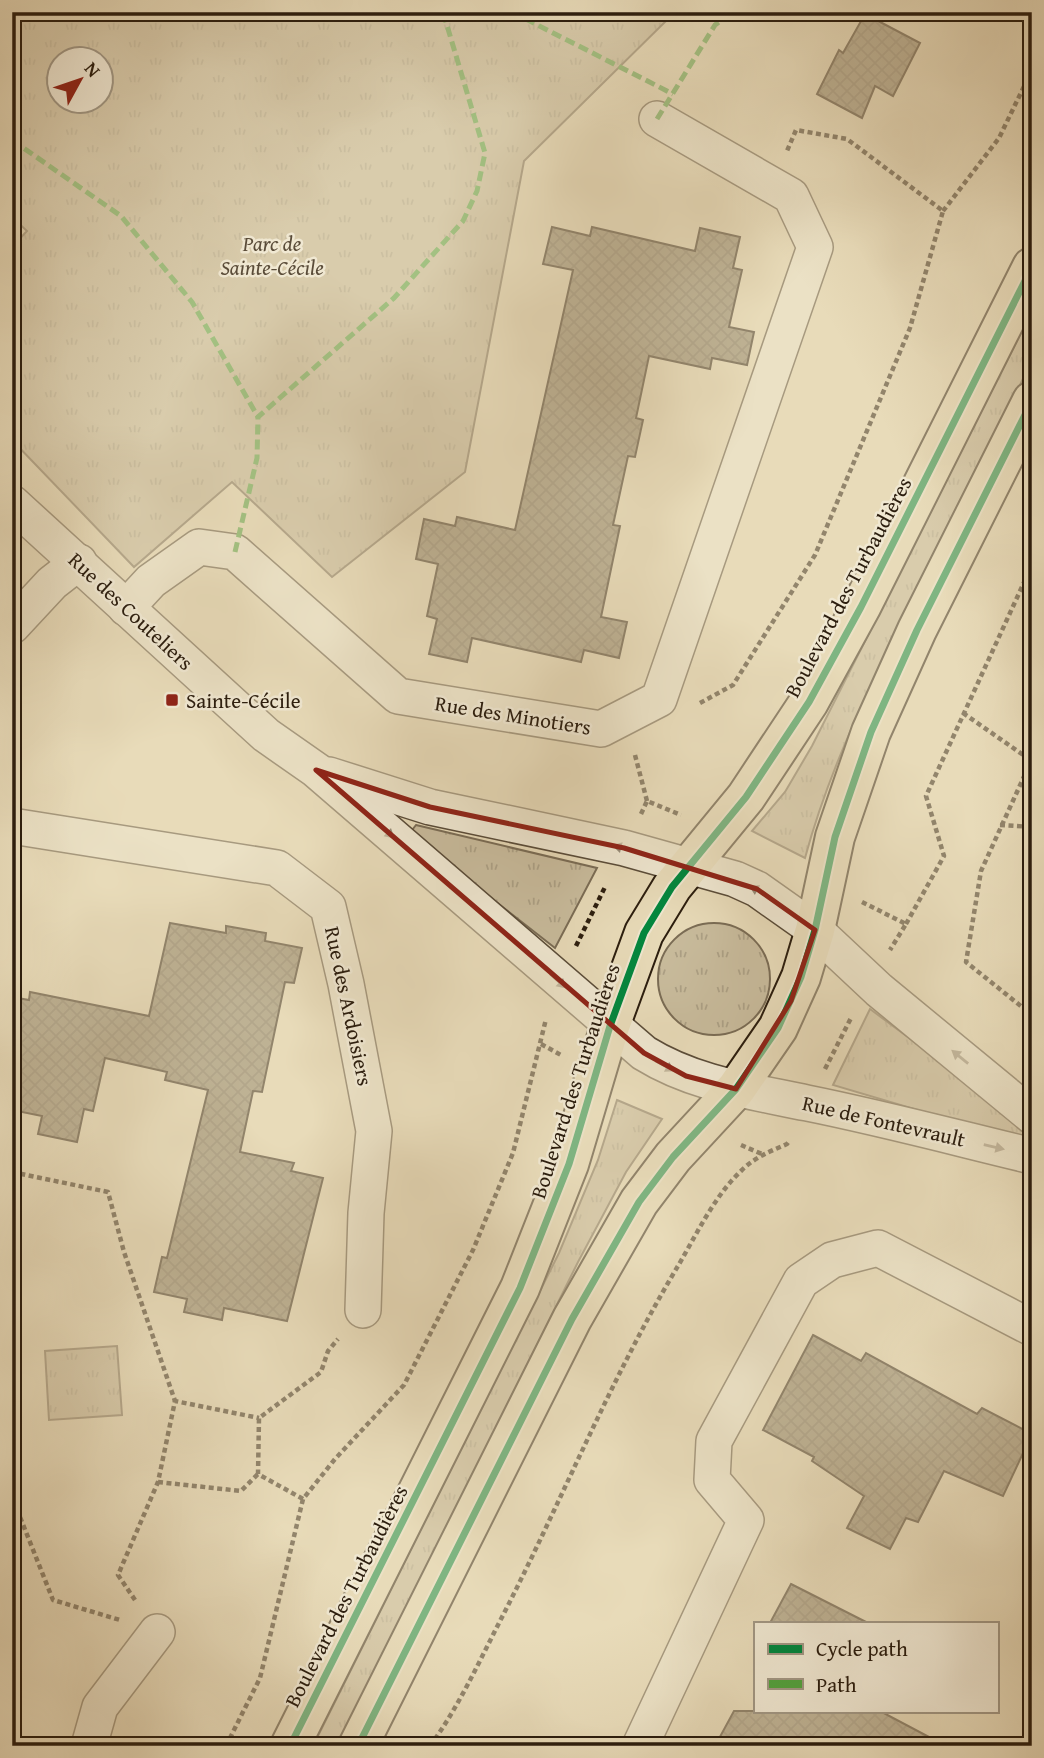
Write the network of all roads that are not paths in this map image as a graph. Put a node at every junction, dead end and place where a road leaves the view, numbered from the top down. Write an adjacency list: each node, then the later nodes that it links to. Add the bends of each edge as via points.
1 (657, 119): 6 (street, Rue des Minotiers, via 791,196 815,247 659,699 601,729 398,696 235,552 199,547 152,581)
2 (1032, 267): 10 (main road, Boulevard des Turbaudières, via 809,702 746,797)
3 (1032, 401): 11 (main road, via 871,732 835,837)
4 (12, 503): 5 (street, Rue des Couteliers)
5 (79, 562): 6 (street, Rue des Couteliers); 7 (street)
6 (126, 608): 8 (street, Rue des Couteliers, via 266,734)
7 (12, 626)
8 (316, 770): 10 (street, Rue des Couteliers, one-way to 8, via 430,807); 12 (street, Rue des Couteliers, one-way to 12)
9 (12, 825): 16 (street, Rue des Ardoisiers, via 277,868 328,907 374,1131)
10 (689, 866): 11 (street, one-way to 10, via 757,889); 12 (main road, Boulevard des Turbaudières, via 644,933)
11 (815, 930): 13 (main road, via 787,1010); 14 (street, one-way to 11, via 879,990)
12 (610, 1026): 13 (street, one-way to 13, via 664,1066); 20 (main road, Boulevard des Turbaudières, via 569,1164 520,1288)
13 (736, 1089): 15 (street, Rue de Fontevrault, one-way to 15); 21 (main road, via 673,1157 609,1252)
14 (1032, 1116)
15 (1032, 1156)
16 (363, 1310)
17 (1032, 1328): 22 (street, via 878,1248 832,1260 801,1281 714,1441 712,1480 746,1520)
18 (157, 1632): 19 (street, via 100,1707)
19 (89, 1746)
20 (290, 1746)
21 (358, 1746)
22 (640, 1746)

